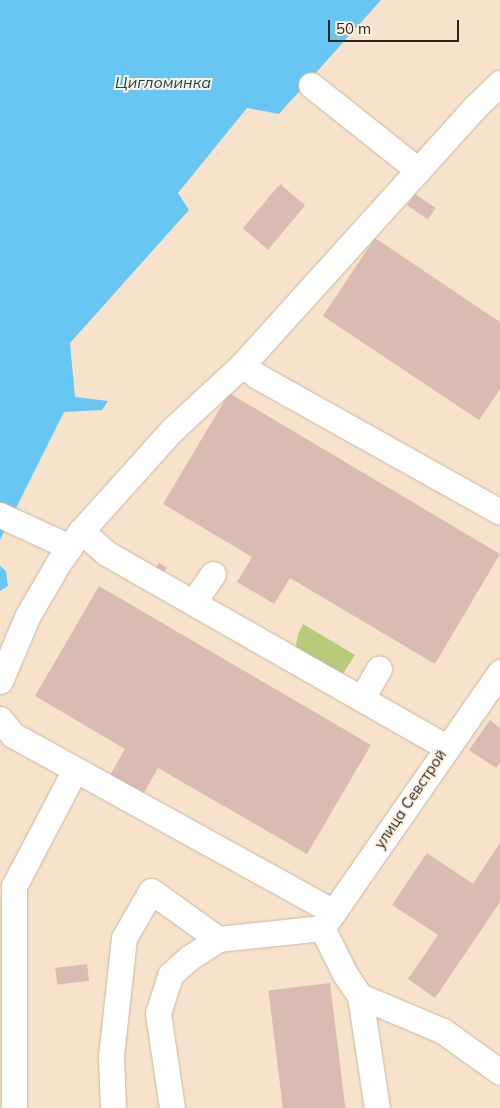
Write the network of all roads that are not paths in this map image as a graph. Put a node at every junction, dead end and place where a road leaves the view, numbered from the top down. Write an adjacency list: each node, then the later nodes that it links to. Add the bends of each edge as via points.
1 (500, 83): 3 (lane)
2 (312, 85): 3 (lane)
3 (418, 170): 4 (lane)
4 (242, 365): 5 (lane); 7 (lane, via 172,429)
5 (500, 512)
6 (0, 515): 7 (lane)
7 (75, 539): 9 (lane, via 106,552); 12 (lane, via 28,615)
8 (213, 574): 9 (lane)
9 (194, 601): 13 (lane)
10 (379, 669): 13 (lane)
11 (500, 672): 15 (lane, улица Севстрой)
12 (0, 681)
13 (362, 698): 15 (lane)
14 (0, 719): 16 (lane, via 13,736)
15 (446, 747): 17 (lane, улица Севстрой)
16 (75, 770): 17 (lane); 21 (lane, via 14,886)
17 (328, 920): 18 (lane); 19 (lane, via 345,974)
18 (218, 939): 22 (lane, via 151,891 124,938 111,1056); 23 (lane, via 170,975 158,1013)
19 (360, 996): 20 (lane, via 443,1031); 24 (lane)
20 (500, 1072)
21 (14, 1108)
22 (114, 1108)
23 (172, 1108)
24 (377, 1108)

